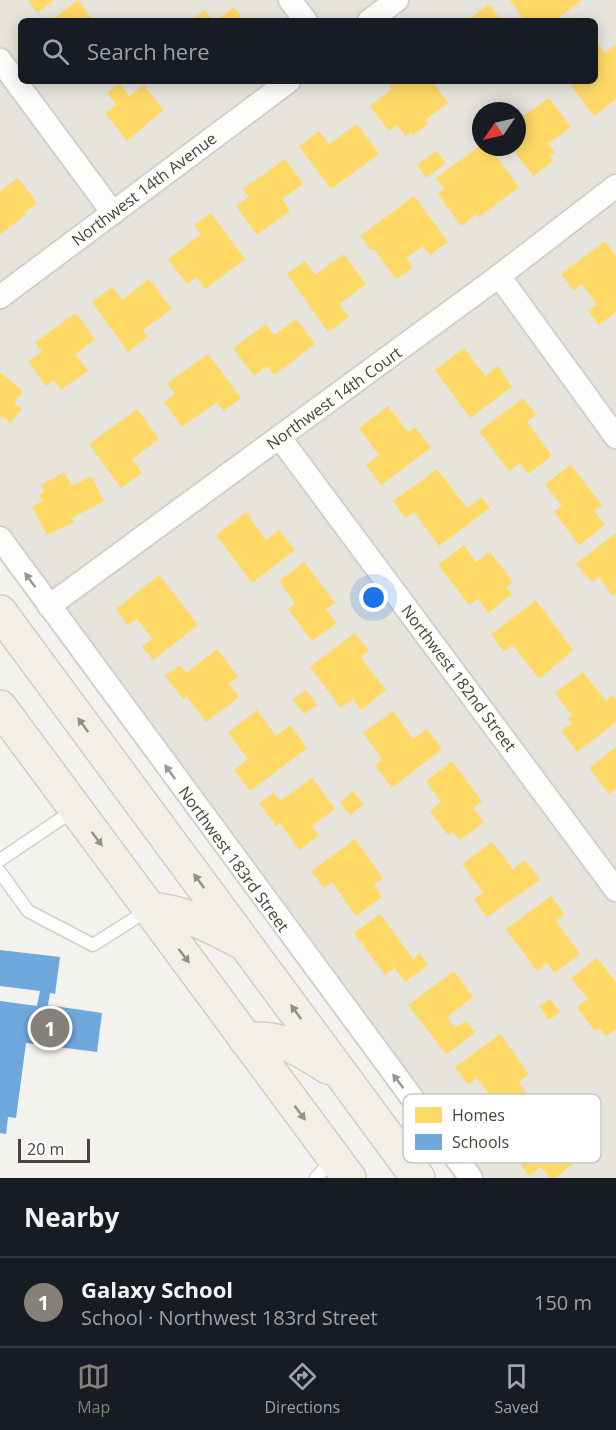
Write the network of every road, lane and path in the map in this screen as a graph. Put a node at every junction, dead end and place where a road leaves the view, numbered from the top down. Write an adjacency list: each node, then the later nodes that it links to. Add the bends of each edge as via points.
1 (290, 0): 3 (street)
2 (397, 0): 4 (street)
3 (304, 18)
4 (373, 18)
5 (0, 60): 8 (street)
6 (285, 84): 8 (street, Northwest 14th Avenue)
7 (616, 186): 9 (street, Northwest 14th Court)
8 (113, 213): 10 (street, Northwest 14th Avenue)
9 (499, 276): 11 (street); 12 (street, Northwest 14th Court)
10 (0, 297)
11 (616, 437)
12 (280, 438): 14 (street, Northwest 14th Court); 20 (street, Northwest 182nd Street)
13 (0, 538): 14 (street, Northwest 183rd Street, one-way to 13)
14 (49, 606): 25 (street, Northwest 183rd Street, one-way to 14)
15 (0, 612): 22 (main road, one-way to 15)
16 (0, 707): 17 (main road)
17 (75, 809): 18 (lane); 21 (main road, one-way to 21)
18 (0, 860)
19 (0, 872): 21 (lane, via 28,911 93,945)
20 (616, 890)
21 (149, 909): 22 (main road, via 192,917); 23 (main road, one-way to 23)
22 (246, 945): 24 (main road, one-way to 22)
23 (246, 1040): 24 (main road, via 267,1038 289,1043); 29 (main road, one-way to 29)
24 (343, 1076): 26 (main road)
25 (409, 1094)
26 (403, 1158)
27 (407, 1163): 30 (main road)
28 (460, 1163): 31 (street, Northwest 183rd Street, one-way to 28)
29 (333, 1171)
30 (418, 1178)
31 (471, 1178)

